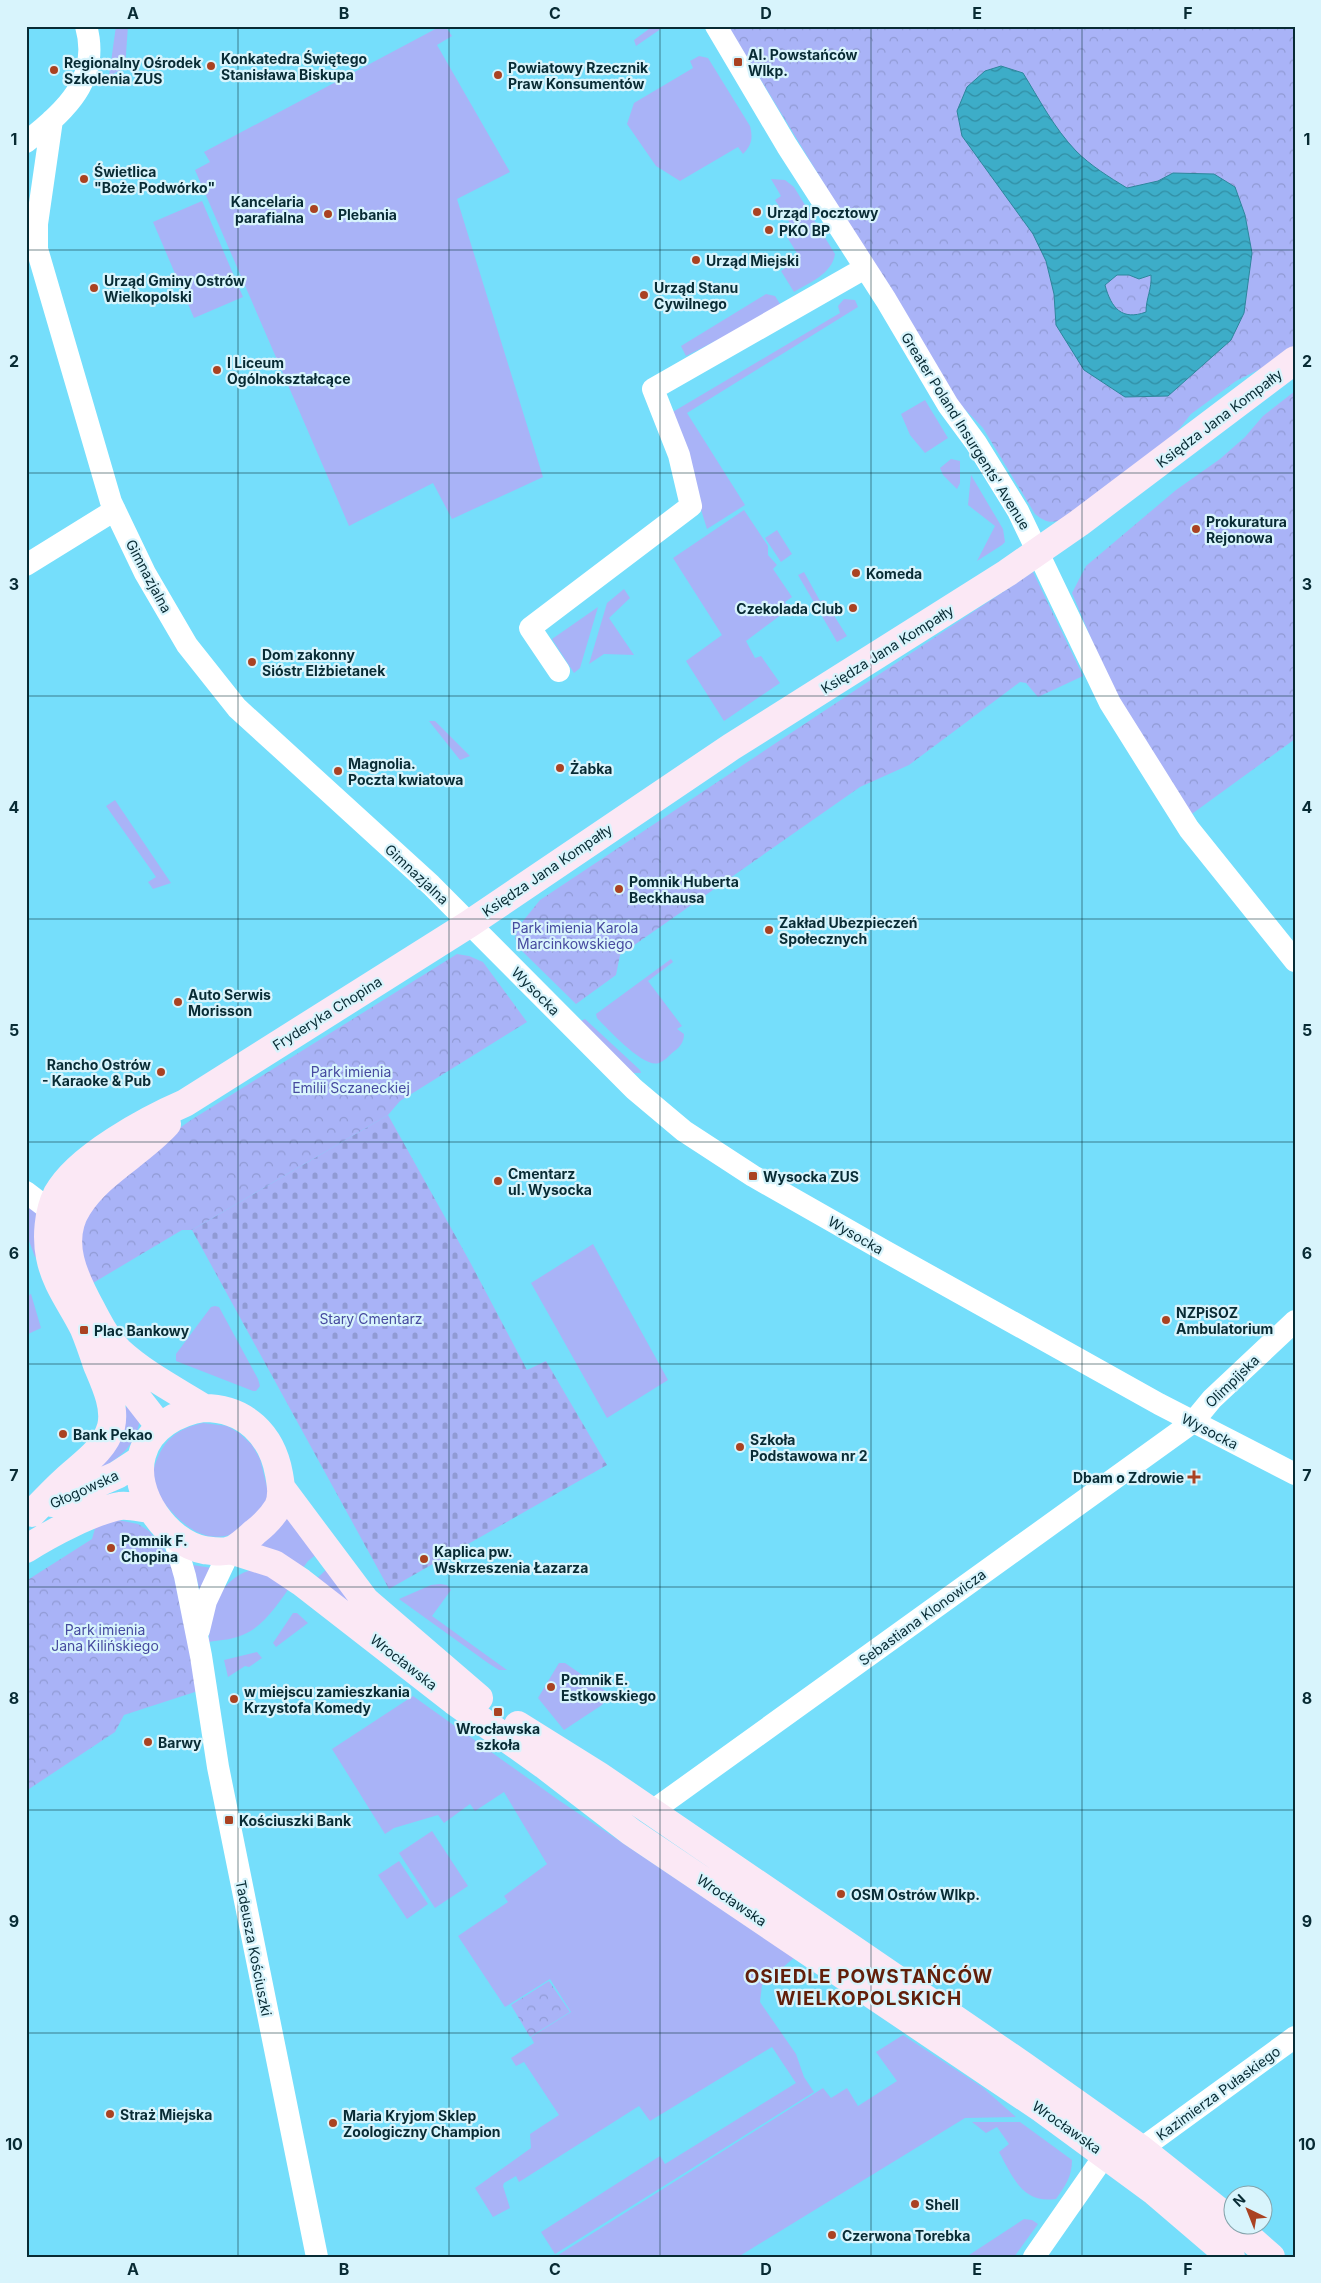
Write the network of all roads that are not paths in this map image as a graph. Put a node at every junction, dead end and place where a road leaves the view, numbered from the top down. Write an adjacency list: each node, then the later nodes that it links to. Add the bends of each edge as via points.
1 (86, 26): 3 (street, via 90,46 87,73 68,105)
2 (716, 26): 5 (street, Greater Poland Insurgents' Avenue)
3 (52, 120): 4 (street); 7 (street, Gimnazjalna, via 37,224 37,249)
4 (26, 142)
5 (865, 268): 8 (street, Greater Poland Insurgents' Avenue, via 948,405 1018,511); 10 (street, via 653,389 679,455 691,506 530,628)
6 (1295, 360): 8 (main road, Księdza Jana Kompałły)
7 (115, 510): 9 (street); 11 (street, Gimnazjalna, via 145,573 187,645 237,708 431,885)
8 (1038, 552): 11 (main road, Księdza Jana Kompałły, via 731,746); 12 (street, Greater Poland Insurgents' Avenue, via 1115,712 1189,829)
9 (26, 565)
10 (558, 671)
11 (469, 924): 14 (main road, Fryderyka Chopina, via 186,1103 151,1118 96,1155 67,1180 57,1196); 18 (street, Wysocka, via 648,1102 704,1146 874,1245)
12 (1295, 960)
13 (26, 1192): 14 (street)
14 (64, 1210): 16 (main road, via 48,1235 50,1258 56,1277); 17 (main road, via 70,1230 70,1259 75,1278 110,1341 154,1378)
15 (1295, 1321): 18 (street, Olimpijska, via 1212,1399)
16 (84, 1330): 19 (main road); 24 (main road, via 108,1394 111,1425 101,1447)
17 (204, 1408): 19 (main road, via 177,1415); 22 (main road, via 232,1412 256,1427 273,1451)
18 (1193, 1422): 21 (street, Wysocka); 29 (street, Sebastiana Klonowicza)
19 (160, 1427): 20 (main road, via 146,1445)
20 (140, 1460): 23 (main road); 24 (main road, Głogowska, via 117,1475)
21 (1295, 1474)
22 (282, 1489): 27 (main road, via 278,1506 271,1516 246,1540); 29 (main road, Wrocławska, via 365,1600 398,1630 498,1712)
23 (151, 1509): 25 (main road); 26 (main road, Głogowska, via 113,1508 59,1530)
24 (29, 1515)
25 (173, 1535): 27 (main road, via 199,1549 213,1552); 28 (street, Tadeusza Kościuszki)
26 (26, 1549)
27 (230, 1550): 28 (street, Tadeusza Kościuszki, via 206,1601); 32 (main road, Wrocławska, via 274,1564 301,1582 631,1832)
28 (197, 1638): 35 (street, Tadeusza Kościuszki, via 216,1759)
29 (651, 1812): 31 (main road, Wrocławska, via 1024,2066)
30 (1295, 2037): 31 (street, Kazimierza Pułaskiego)
31 (1140, 2149): 32 (street); 33 (main road, Wrocławska)
32 (1106, 2155): 36 (street); 37 (main road, Wrocławska)
33 (1224, 2215)
34 (1248, 2236): 38 (main road, Wrocławska)
35 (317, 2257)
36 (1034, 2257)
37 (1231, 2257)
38 (1271, 2257)

